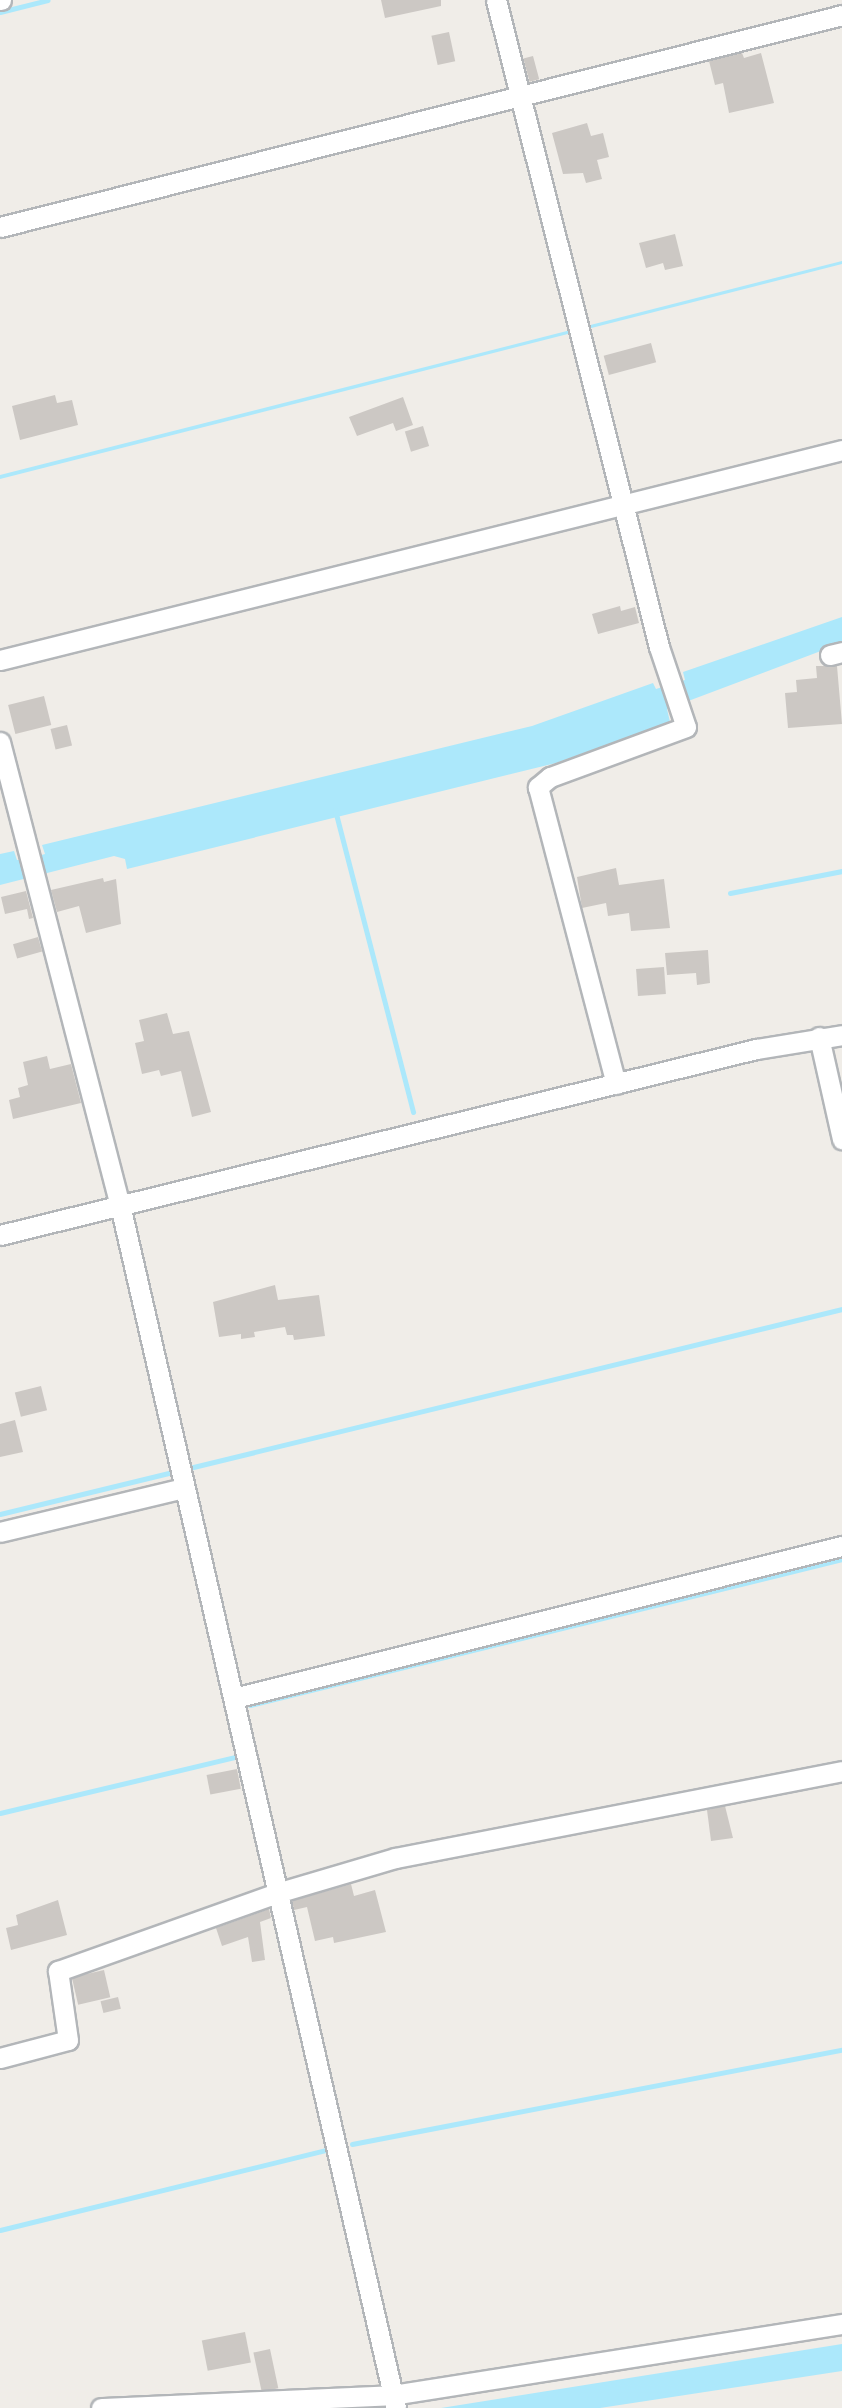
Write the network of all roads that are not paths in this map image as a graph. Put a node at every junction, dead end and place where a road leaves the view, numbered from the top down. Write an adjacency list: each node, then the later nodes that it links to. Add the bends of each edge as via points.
1 (496, 0): 3 (street)
2 (842, 15): 3 (street)
3 (519, 96): 4 (street); 6 (street)
4 (0, 227)
5 (842, 450): 6 (street)
6 (623, 506): 7 (street); 11 (street, via 687,727 550,777 538,787)
7 (0, 660)
8 (0, 742): 13 (street)
9 (842, 1035): 10 (street)
10 (819, 1037): 11 (street); 12 (street)
11 (616, 1084): 13 (street)
12 (842, 1139)
13 (120, 1205): 14 (street); 15 (street)
14 (0, 1235)
15 (181, 1476): 16 (street); 18 (street)
16 (0, 1532)
17 (842, 1546): 18 (street)
18 (234, 1698): 20 (street)
19 (842, 1771): 20 (street, via 394,1858)
20 (277, 1893): 21 (street, via 58,1971 68,2040); 23 (street)
21 (0, 2058)
22 (842, 2324): 23 (street)
23 (395, 2404): 24 (street)
24 (101, 2408)

